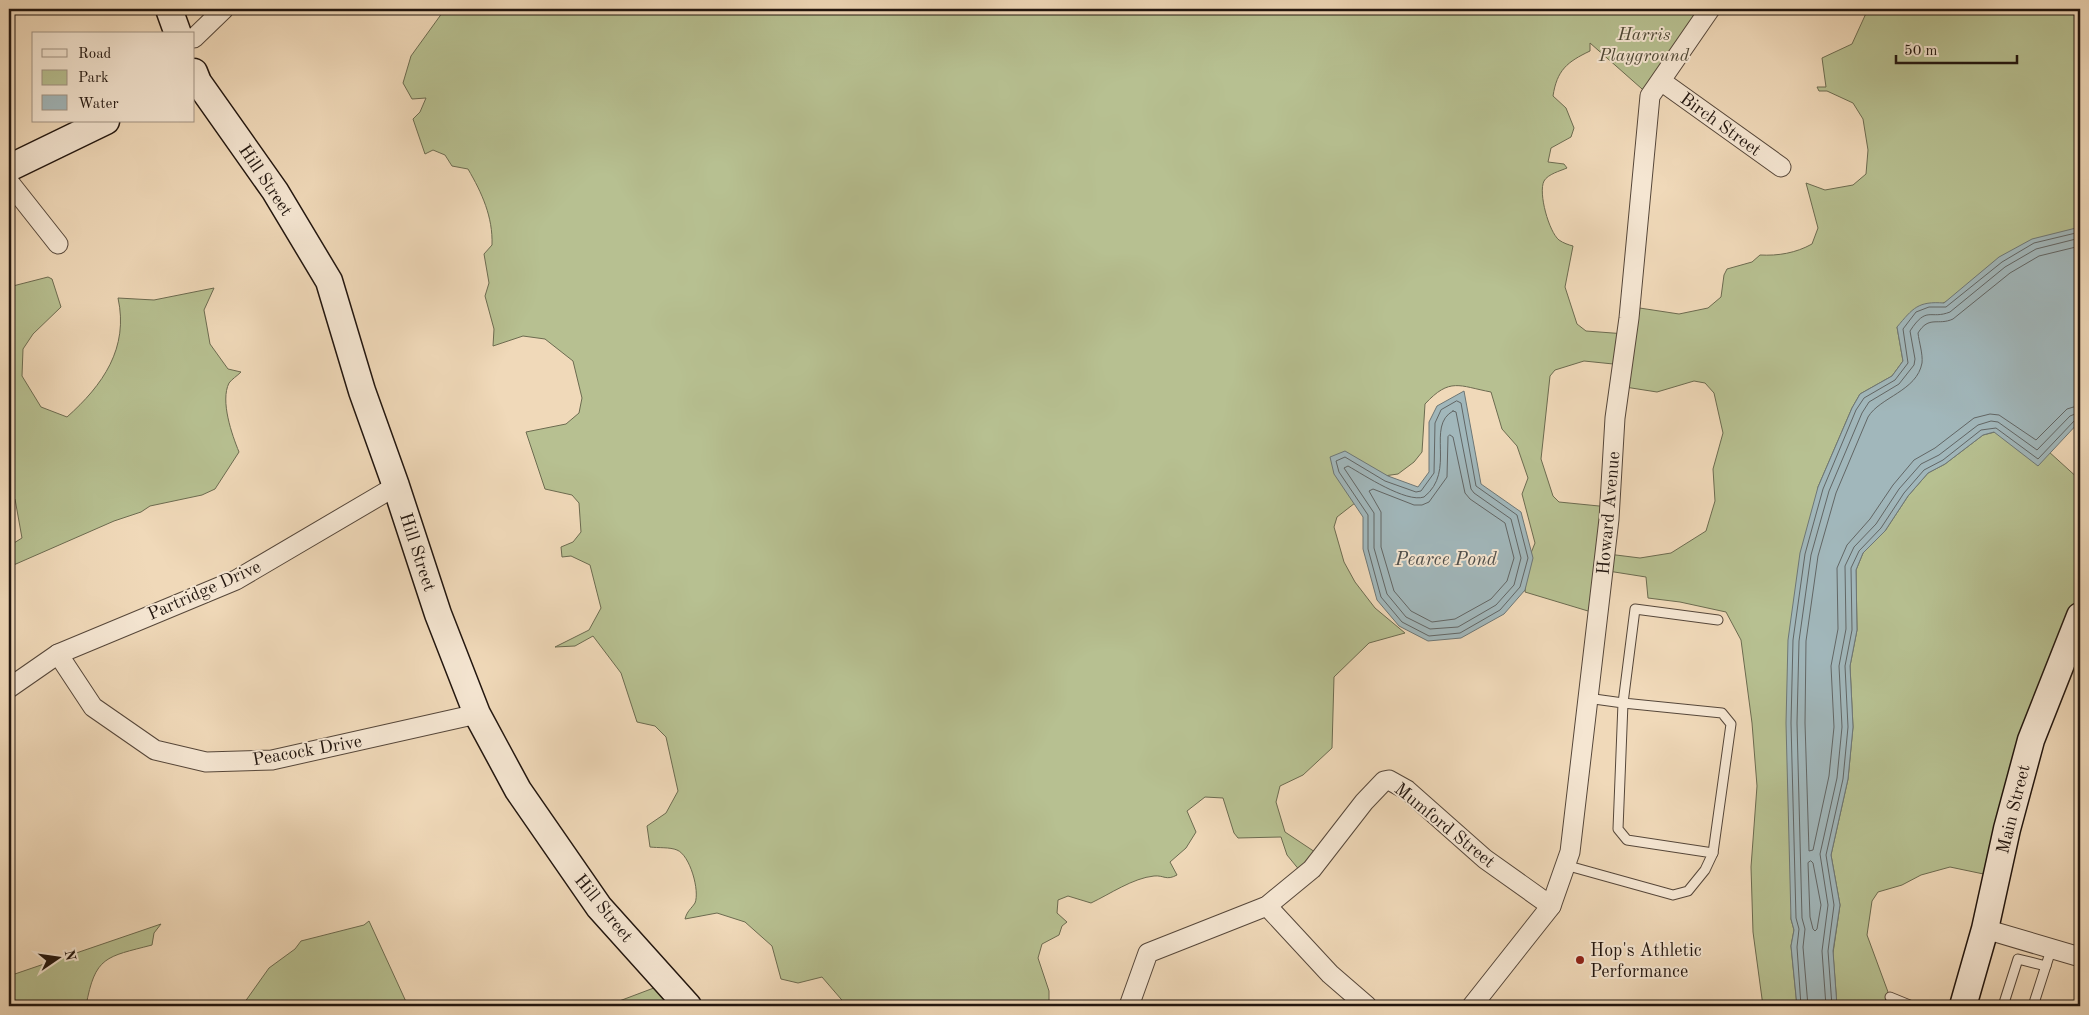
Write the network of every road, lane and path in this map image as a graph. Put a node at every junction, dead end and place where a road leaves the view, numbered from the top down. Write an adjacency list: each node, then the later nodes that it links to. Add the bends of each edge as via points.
1 (169, 9): 4 (street)
2 (224, 9): 5 (street)
3 (1710, 9): 7 (street, Howard Avenue)
4 (177, 32)
5 (195, 37)
6 (195, 79): 13 (street, Hill Street, via 275,191 329,281 362,391)
7 (1661, 81): 9 (street, Birch Street); 18 (street, Howard Avenue, via 1650,96 1629,318 1615,418 1609,519)
8 (104, 122): 10 (street)
9 (1780, 167)
10 (9, 168)
11 (9, 182): 12 (street)
12 (58, 244)
13 (396, 486): 16 (street, Partridge Drive, via 236,580); 20 (street, Hill Street, via 438,614)
14 (2080, 616): 25 (street, Main Street, via 2031,740)
15 (1718, 620): 19 (lane, via 1635,610)
16 (58, 654): 17 (street, Partridge Drive); 20 (street, Peacock Drive, via 93,707 155,750 206,762 272,760)
17 (9, 688)
18 (1587, 698): 19 (lane); 22 (street, Howard Avenue, via 1570,852)
19 (1623, 703): 21 (lane, via 1618,828 1627,840); 21 (lane, via 1722,713 1731,724)
20 (477, 714): 29 (street, Hill Street, via 518,790 599,907)
21 (1713, 852): 22 (lane, via 1705,870 1688,891 1673,895)
22 (1565, 865): 24 (street, Howard Avenue)
23 (1267, 906): 24 (street, Mumford Street, via 1312,869 1364,802 1384,781 1389,780 1407,790 1485,859); 30 (street, Mumford Street, via 1148,953); 31 (street, via 1330,974)
24 (1551, 906): 32 (street, Howard Avenue)
25 (1985, 929): 27 (street); 34 (street, Main Street)
26 (2080, 956): 27 (street)
27 (2049, 958): 35 (lane, via 2018,959); 36 (lane)
28 (1890, 997): 33 (lane)
29 (688, 1006)
30 (1129, 1006)
31 (1367, 1006)
32 (1472, 1006)
33 (1912, 1006)
34 (1963, 1006)
35 (2003, 1006)
36 (2034, 1006)

